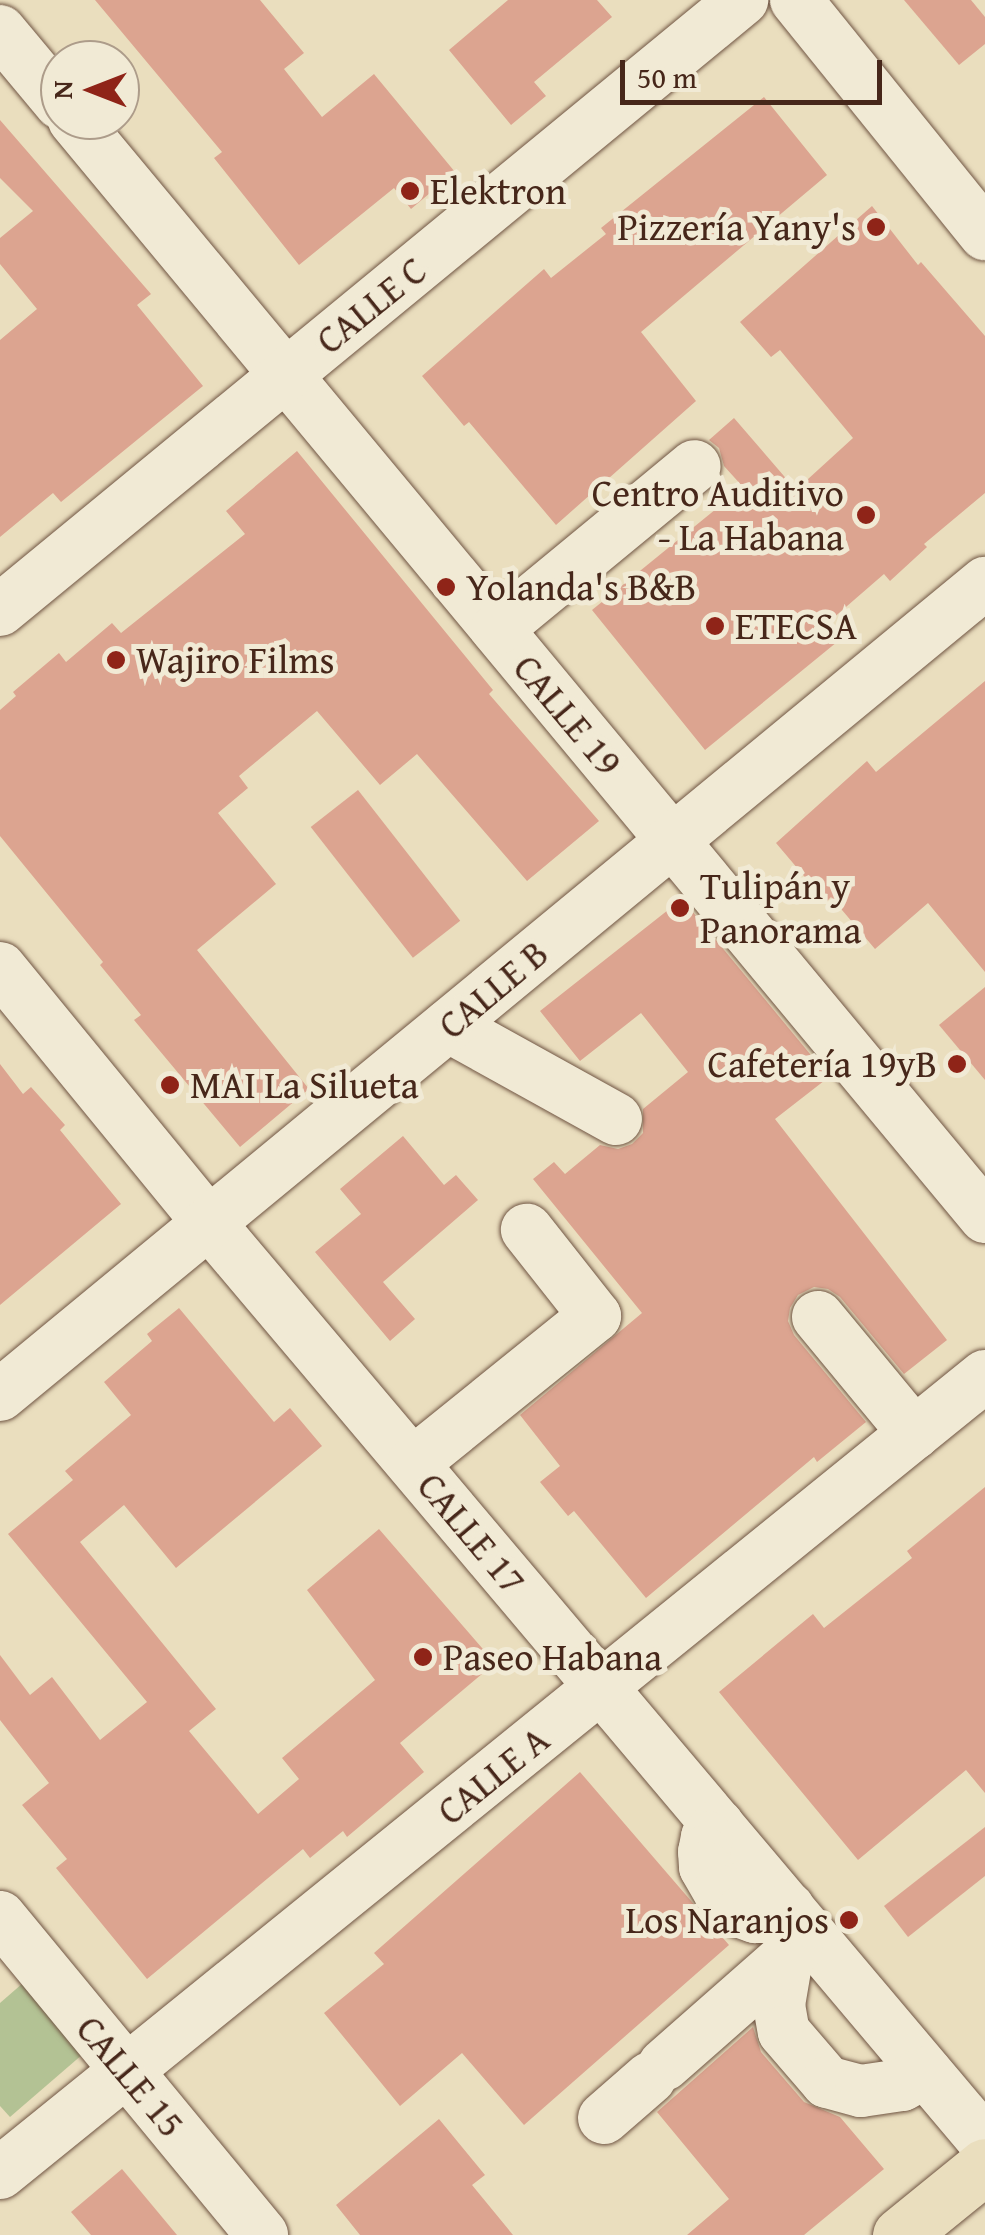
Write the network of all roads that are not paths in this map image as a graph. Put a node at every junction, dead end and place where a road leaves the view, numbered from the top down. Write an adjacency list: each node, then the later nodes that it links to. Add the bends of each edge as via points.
1 (742, 0): 7 (street, CALLE C)
2 (796, 0): 6 (street)
3 (0, 31): 4 (street)
4 (40, 79)
5 (91, 140): 7 (street, CALLE 19)
6 (985, 234)
7 (286, 375): 10 (street, CALLE C); 11 (street, CALLE 19)
8 (694, 466): 11 (street)
9 (985, 583): 12 (street, CALLE B)
10 (0, 610)
11 (498, 629): 12 (street, CALLE 19)
12 (672, 840): 14 (street, CALLE B); 16 (street, CALLE 19)
13 (0, 968): 17 (street, CALLE 17)
14 (448, 1026): 15 (street); 17 (street, CALLE B)
15 (616, 1119)
16 (985, 1217)
17 (209, 1223): 21 (street, CALLE B); 23 (street, CALLE 17)
18 (527, 1230): 23 (street, via 596,1316)
19 (818, 1317): 22 (street)
20 (985, 1376): 22 (street, CALLE A)
21 (0, 1395)
22 (914, 1433): 24 (street, CALLE A)
23 (413, 1463): 24 (street, CALLE 17)
24 (602, 1686): 26 (street, CALLE 17, via 718,1824); 27 (street, CALLE A)
25 (0, 1917): 27 (street, CALLE 15)
26 (796, 1934): 28 (street, CALLE 17); 28 (street, via 779,2005 784,2032 827,2082 861,2091 902,2085); 29 (street)
27 (126, 2072): 32 (street, CALLE A); 34 (street, CALLE 15)
28 (926, 2072): 30 (street, CALLE 17)
29 (604, 2118)
30 (985, 2142)
31 (985, 2166): 33 (main road)
32 (0, 2173)
33 (963, 2197): 35 (main road)
34 (262, 2235)
35 (900, 2235)

